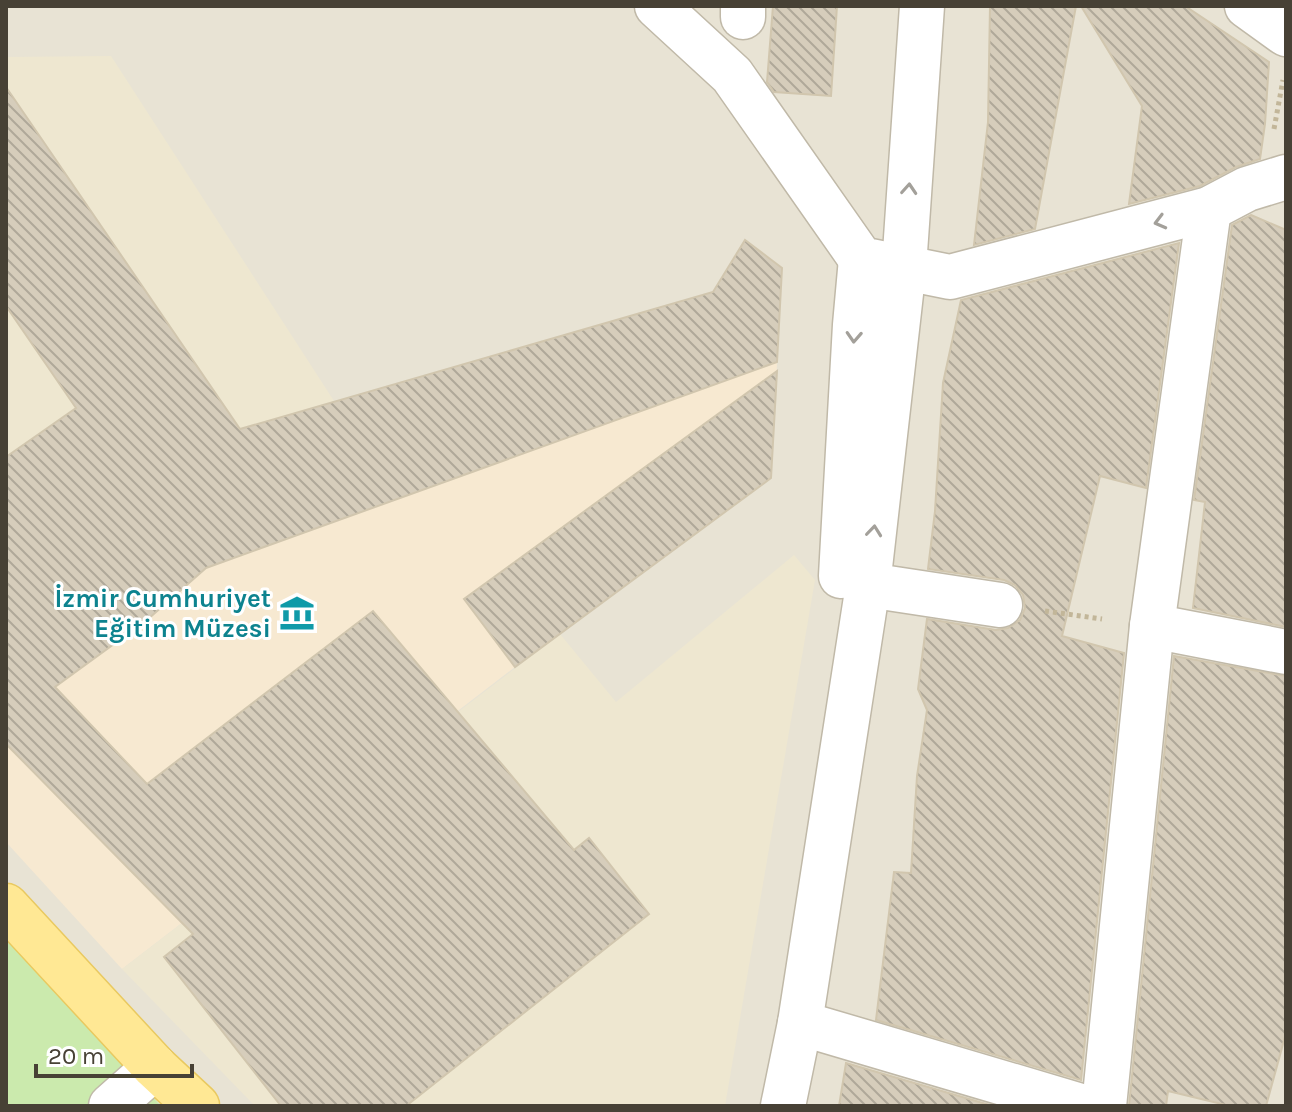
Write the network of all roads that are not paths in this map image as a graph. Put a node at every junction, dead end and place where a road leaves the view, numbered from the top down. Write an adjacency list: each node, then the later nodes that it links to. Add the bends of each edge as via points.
1 (657, 6): 7 (street, via 732,75)
2 (922, 6): 7 (street, one-way to 2)
3 (1247, 6): 4 (street)
4 (1285, 55)
5 (1286, 177): 6 (street)
6 (1209, 209): 7 (street, one-way to 7, via 950,277); 10 (street)
7 (884, 264): 8 (street, one-way to 7); 18 (street, one-way to 18, via 854,341 841,579)
8 (868, 585): 9 (street); 13 (street)
9 (1000, 605)
10 (1152, 626): 11 (street); 21 (street)
11 (1286, 652)
12 (6, 906): 14 (main road)
13 (800, 1023): 19 (street); 20 (street)
14 (155, 1067): 15 (street); 16 (main road); 17 (main road)
15 (111, 1106)
16 (187, 1106)
17 (197, 1106)
18 (755, 1106)
19 (783, 1106)
20 (1081, 1106)
21 (1104, 1106)

